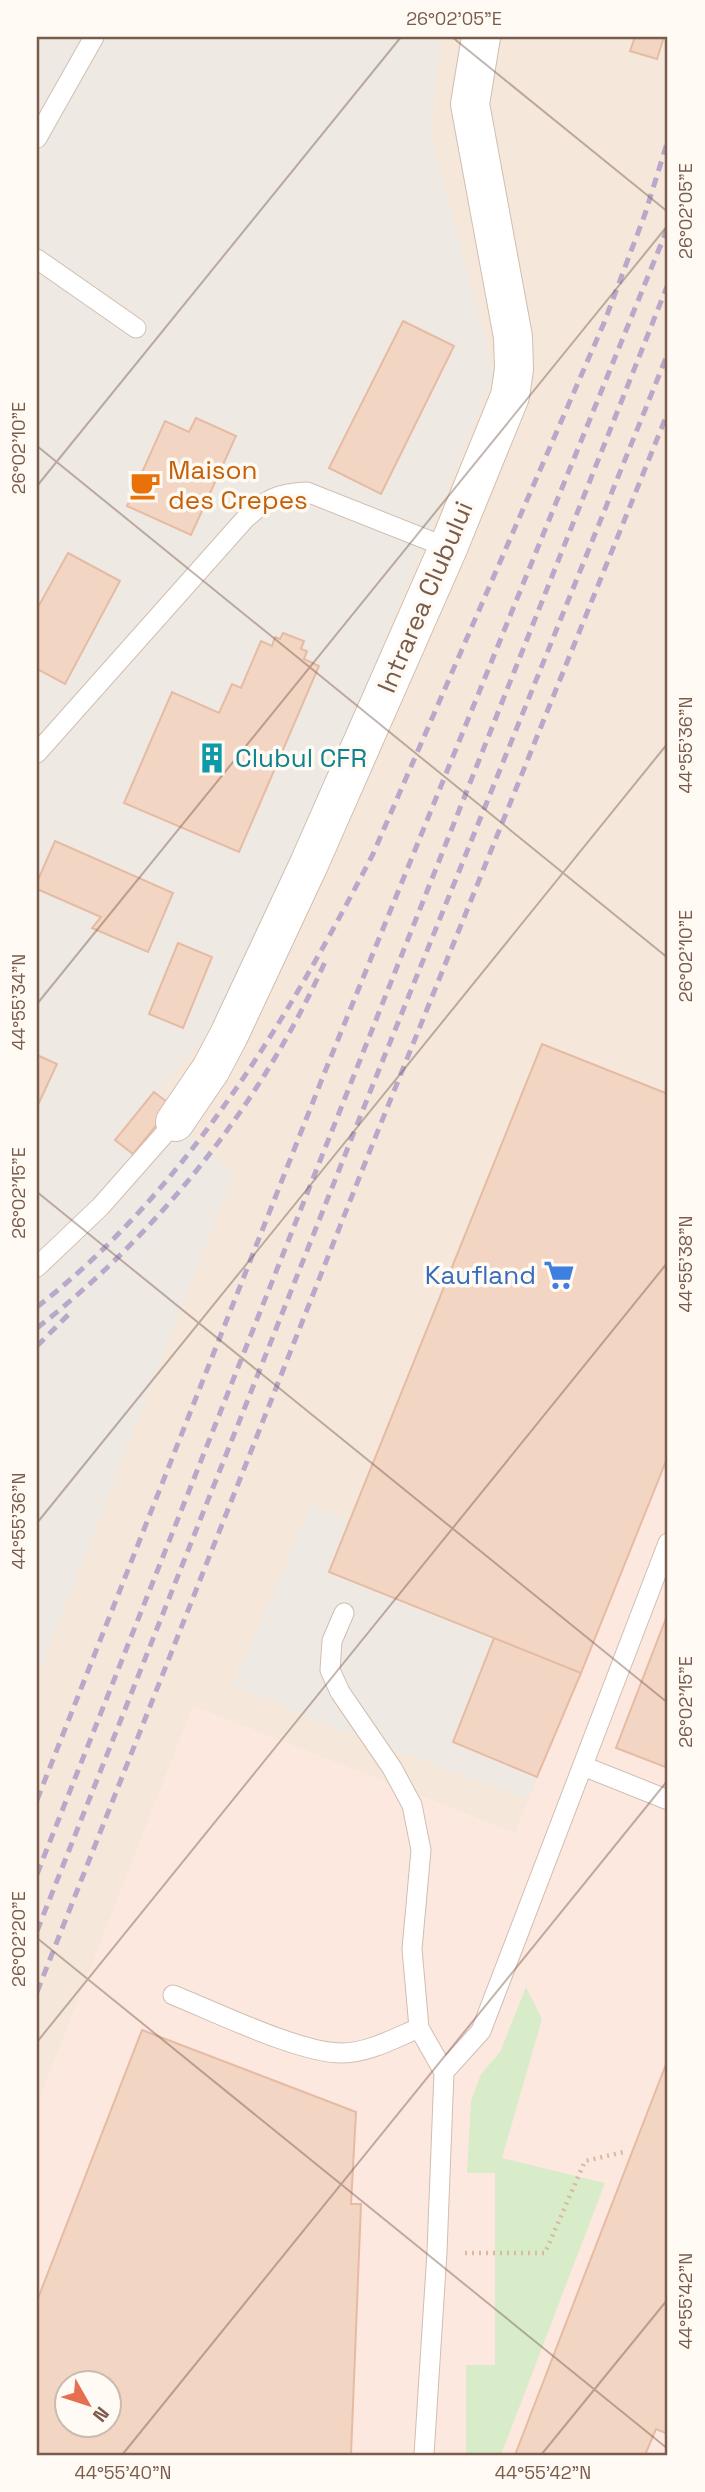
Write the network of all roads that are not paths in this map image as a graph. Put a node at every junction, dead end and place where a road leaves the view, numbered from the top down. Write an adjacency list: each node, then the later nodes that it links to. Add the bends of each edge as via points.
1 (94, 37): 3 (lane)
2 (481, 37): 6 (street, Intrarea Clubului, via 471,104 510,309 514,369 510,396)
3 (37, 138)
4 (37, 259): 5 (lane)
5 (136, 328)
6 (447, 548): 7 (lane, via 307,492 283,493 245,519); 8 (street, Intrarea Clubului, via 229,1035)
7 (37, 753)
8 (175, 1122): 9 (lane, via 101,1206)
9 (37, 1267)
10 (668, 1543): 12 (lane)
11 (344, 1613): 15 (lane, via 332,1641 330,1670 412,1805 421,1850 412,1949)
12 (583, 1766): 13 (lane); 16 (lane, via 481,2031)
13 (668, 1800)
14 (173, 1995): 15 (lane, via 314,2050 344,2053 369,2048)
15 (419, 2028): 16 (lane)
16 (444, 2072): 17 (lane)
17 (424, 2455)

